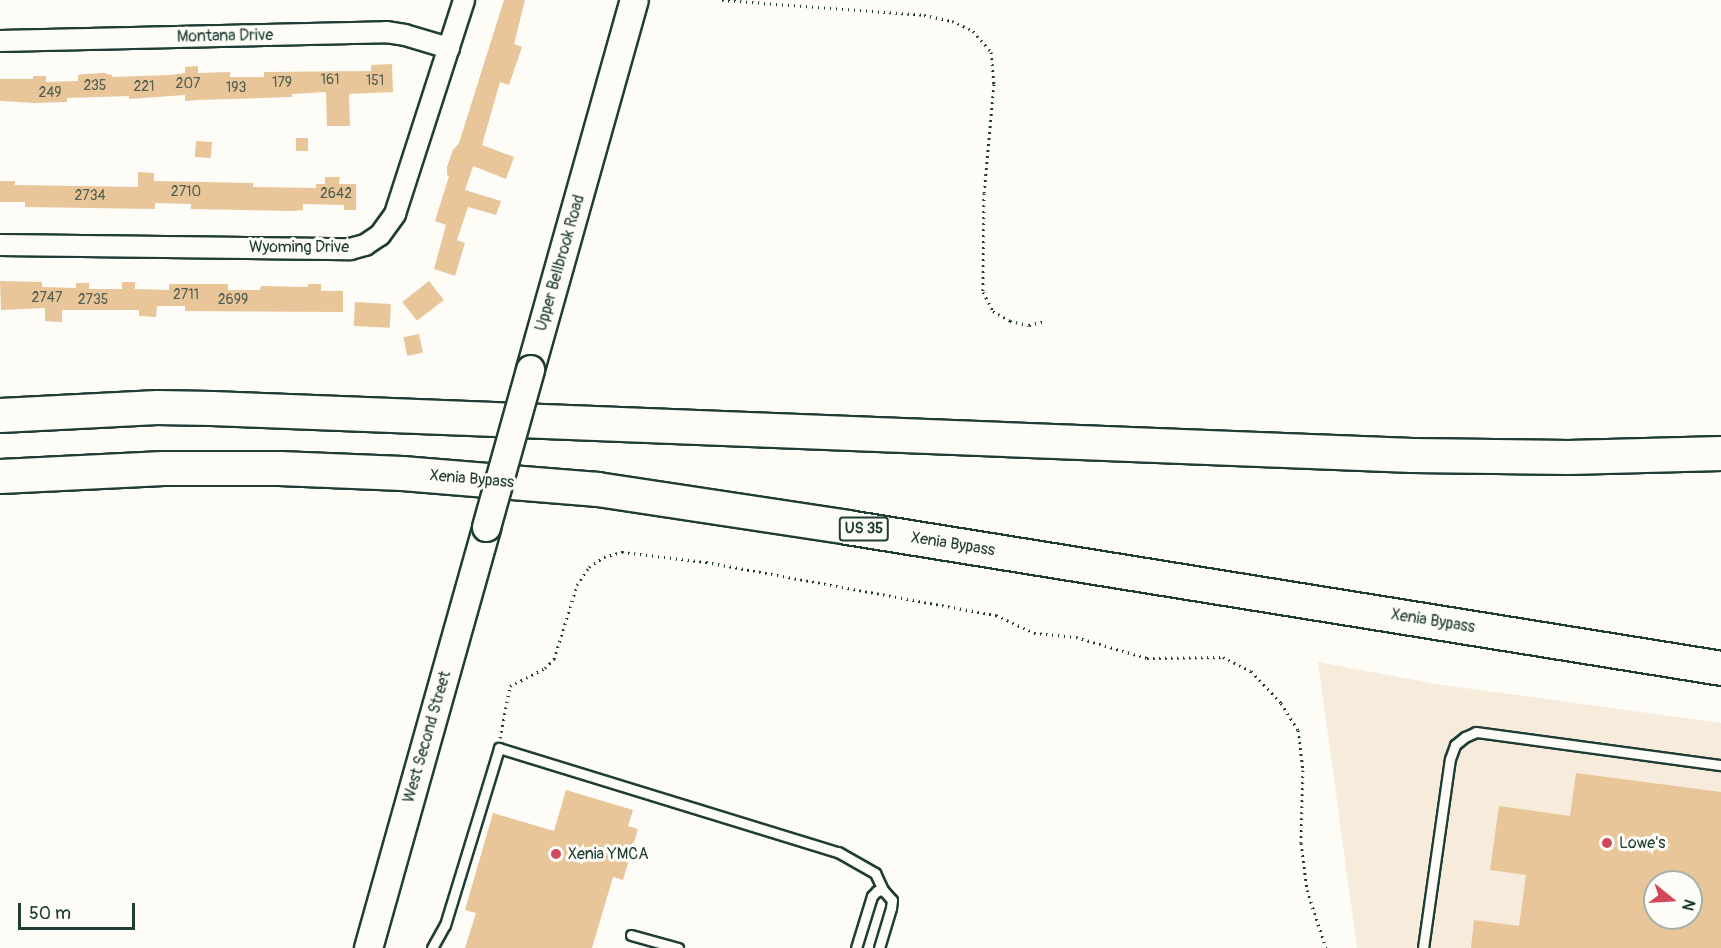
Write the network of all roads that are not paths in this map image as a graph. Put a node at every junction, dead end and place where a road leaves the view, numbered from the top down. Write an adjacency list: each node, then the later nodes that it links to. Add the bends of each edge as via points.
1 (464, 0): 4 (street, Wyoming Drive)
2 (634, 0): 9 (main road, Upper Bellbrook Road, bridge)
3 (0, 41): 4 (street, Montana Drive, via 387,32)
4 (449, 48): 5 (street, Wyoming Drive, via 395,214 380,235 364,244 350,249)
5 (0, 245)
6 (0, 416): 7 (highway, via 157,407 1412,455 1568,457)
7 (1721, 453)
8 (0, 476): 10 (highway, Xenia Bypass / US 35, via 164,468 279,468 402,473 597,489)
9 (486, 527): 16 (main road, West Second Street)
10 (1505, 633): 11 (highway, Xenia Bypass / US 35); 12 (highway)
11 (1721, 668)
12 (1721, 680)
13 (1721, 765): 21 (lane, via 1476,732 1465,737 1455,745 1450,759)
14 (883, 890): 17 (lane, via 875,873 838,852 499,748 445,925); 19 (lane, via 872,896); 20 (lane, via 892,900)
15 (631, 935): 18 (lane)
16 (368, 948)
17 (432, 948)
18 (678, 948)
19 (856, 948)
20 (879, 948)
21 (1423, 948)

